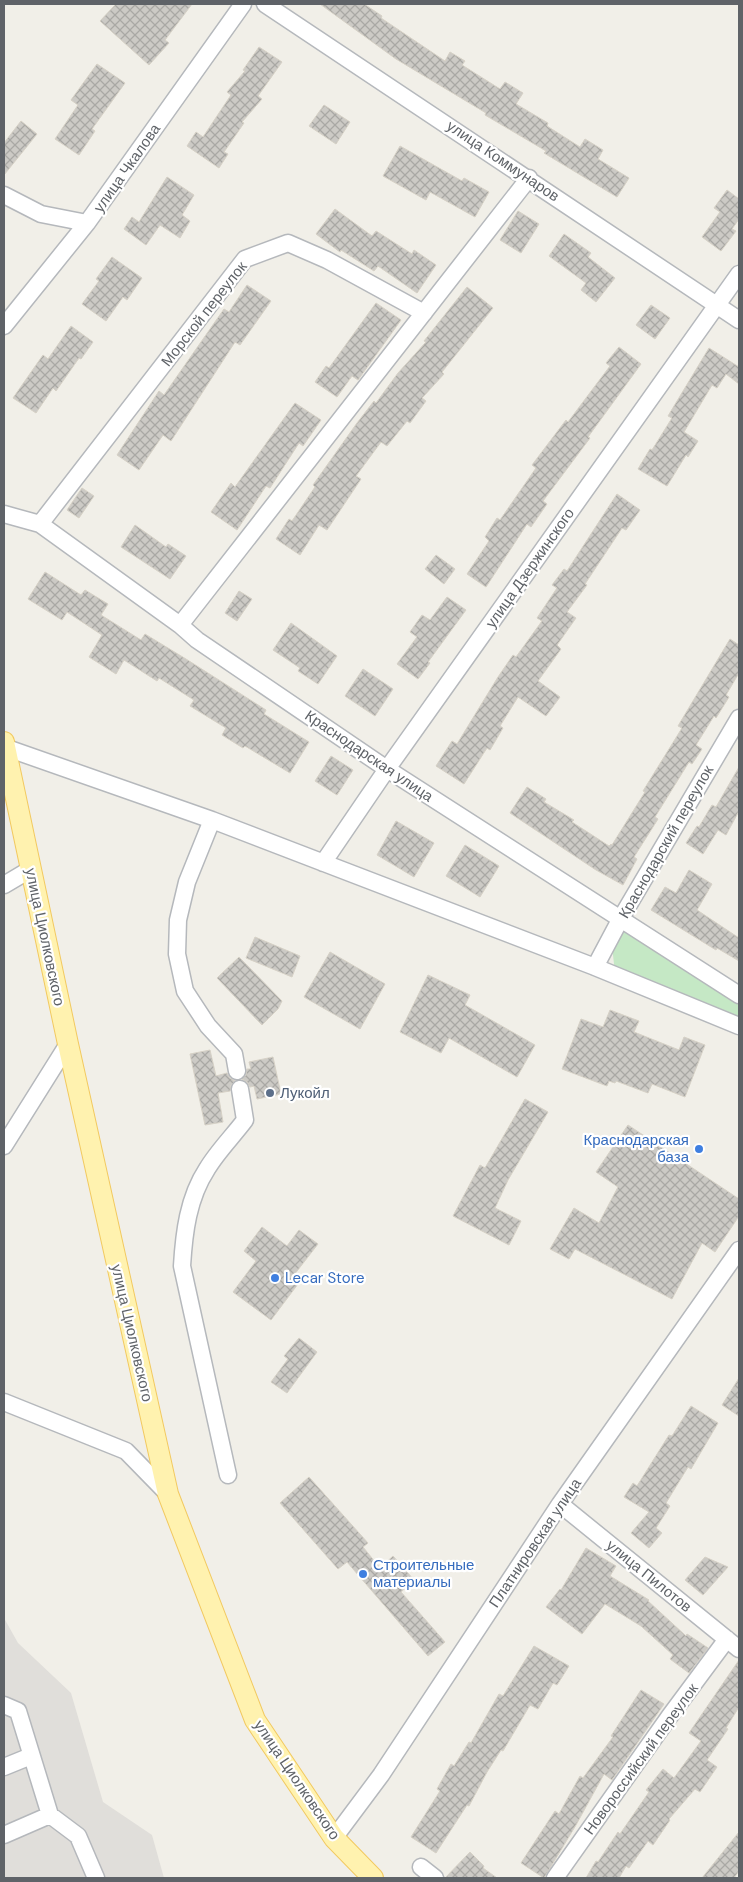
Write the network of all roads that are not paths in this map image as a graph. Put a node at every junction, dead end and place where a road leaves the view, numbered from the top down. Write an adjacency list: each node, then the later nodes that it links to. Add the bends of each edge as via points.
1 (243, 4): 5 (street, улица Чкалова)
2 (265, 4): 3 (street, улица Коммунаров)
3 (529, 178): 7 (street, улица Коммунаров); 8 (street)
4 (4, 195): 5 (street, via 41,214)
5 (87, 224): 10 (street, улица Чкалова)
6 (739, 274): 7 (street, улица Дзержинского)
7 (717, 305): 9 (street, улица Коммунаров); 16 (street, улица Дзержинского)
8 (424, 313): 12 (street, Морской переулок, via 328,260 288,243 245,259); 13 (street)
9 (739, 320)
10 (4, 326)
11 (4, 514): 12 (street, Краснодарская улица)
12 (40, 524): 13 (street, Краснодарская улица)
13 (180, 624): 16 (street, Краснодарская улица, via 197,640)
14 (739, 718): 21 (street, Краснодарский переулок)
15 (4, 745): 17 (street); 19 (main road, улица Циолковского)
16 (387, 769): 18 (street, улица Дзержинского); 21 (street, Краснодарская улица)
17 (212, 820): 18 (street); 26 (street, via 187,882 178,920 177,954 184,991 208,1026 234,1054)
18 (323, 863): 22 (street)
19 (31, 869): 20 (street); 25 (main road, улица Циолковского)
20 (4, 885)
21 (621, 918): 22 (street, Краснодарский переулок); 23 (street, Краснодарская улица)
22 (595, 967): 24 (street)
23 (739, 995)
24 (739, 1026)
25 (68, 1044): 28 (street); 32 (main road, улица Циолковского)
26 (237, 1071)
27 (240, 1089): 31 (street, via 245,1120 206,1169 193,1197 184,1235 182,1266)
28 (4, 1146)
29 (739, 1250): 33 (street, Платнировская улица)
30 (4, 1402): 32 (street, via 126,1451)
31 (228, 1475)
32 (168, 1494): 40 (main road, улица Циолковского, via 256,1720)
33 (560, 1504): 34 (street, улица Пилотов); 40 (street, Платнировская улица, via 381,1775)
34 (733, 1644): 45 (street, Новороссийский переулок, via 669,1717)
35 (4, 1705): 36 (street, via 18,1711)
36 (31, 1756): 37 (street); 38 (street)
37 (4, 1767)
38 (50, 1815): 39 (street); 42 (street, via 78,1836)
39 (4, 1835)
40 (334, 1838): 43 (main road, улица Циолковского)
41 (421, 1867): 44 (street)
42 (93, 1877)
43 (373, 1878)
44 (435, 1878)
45 (555, 1878)

